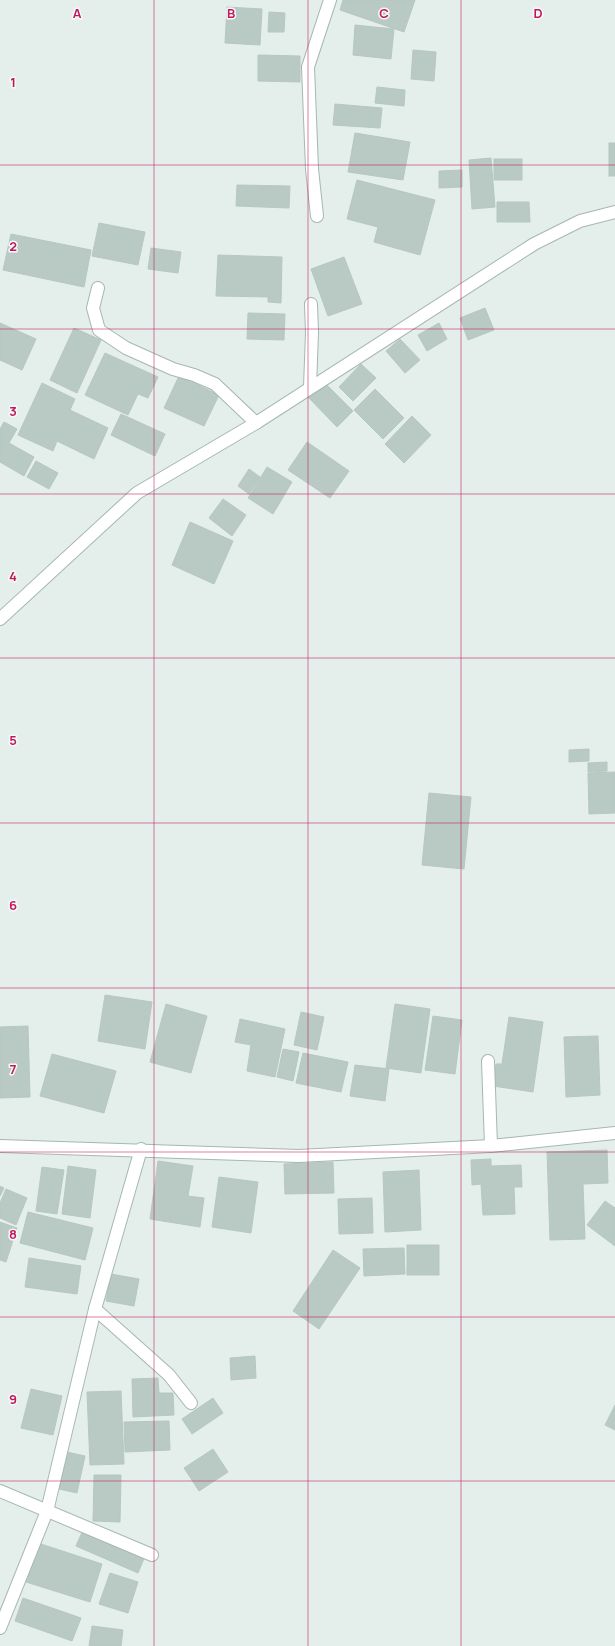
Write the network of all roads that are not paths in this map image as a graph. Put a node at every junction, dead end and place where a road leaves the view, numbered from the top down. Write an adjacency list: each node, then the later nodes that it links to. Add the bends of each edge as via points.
1 (330, 0): 3 (street, via 308,67 312,169)
2 (615, 212): 6 (street, via 580,221 534,244)
3 (317, 216)
4 (98, 288): 7 (street, via 93,308 99,330 126,348 215,384)
5 (311, 304): 6 (street)
6 (310, 387): 7 (street)
7 (256, 422): 8 (street, via 137,493)
8 (0, 619)
9 (488, 1061): 12 (street)
10 (615, 1133): 12 (street)
11 (0, 1146): 13 (street)
12 (491, 1146): 13 (street, via 299,1156)
13 (142, 1149): 14 (street)
14 (95, 1309): 15 (street, via 169,1375); 17 (street)
15 (191, 1403)
16 (0, 1491): 17 (street)
17 (47, 1511): 18 (street); 19 (street)
18 (152, 1555)
19 (0, 1628)

